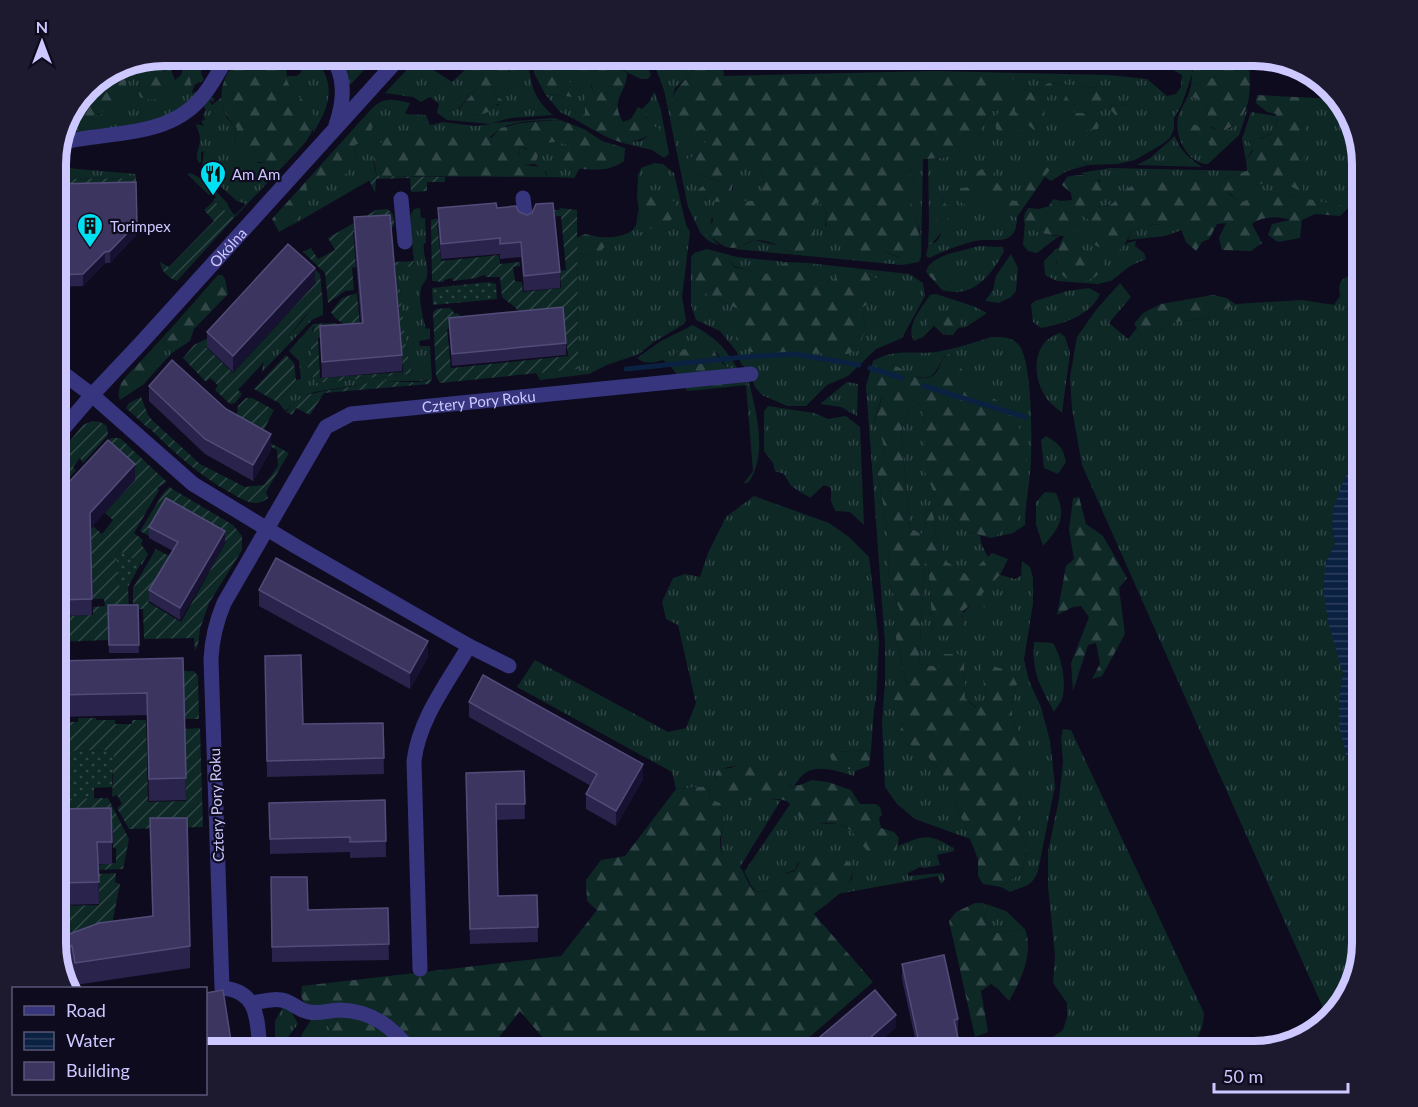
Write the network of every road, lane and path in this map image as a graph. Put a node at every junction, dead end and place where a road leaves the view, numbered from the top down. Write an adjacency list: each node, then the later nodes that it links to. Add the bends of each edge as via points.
1 (221, 66): 5 (street, via 200,99 172,120 131,132)
2 (336, 66): 4 (street, via 341,76 340,116)
3 (392, 66): 4 (street, Okólna)
4 (329, 138): 12 (street, Okólna)
5 (68, 142)
6 (523, 198): 8 (street)
7 (401, 199): 9 (street)
8 (526, 221)
9 (405, 242)
10 (751, 374): 14 (street, Cztery Pory Roku, via 351,414 326,427)
11 (66, 376): 12 (street)
12 (92, 395): 13 (street, Okólna); 14 (street, via 183,477)
13 (66, 425)
14 (267, 528): 15 (street); 18 (street, Cztery Pory Roku, via 224,603 212,641 211,671 222,988 235,990)
15 (469, 646): 16 (street); 17 (street, via 416,743)
16 (508, 666)
17 (420, 969)
18 (252, 1003): 19 (street); 20 (street, via 280,999 305,1012 358,1012 378,1020)
19 (259, 1041)
20 (403, 1041)

